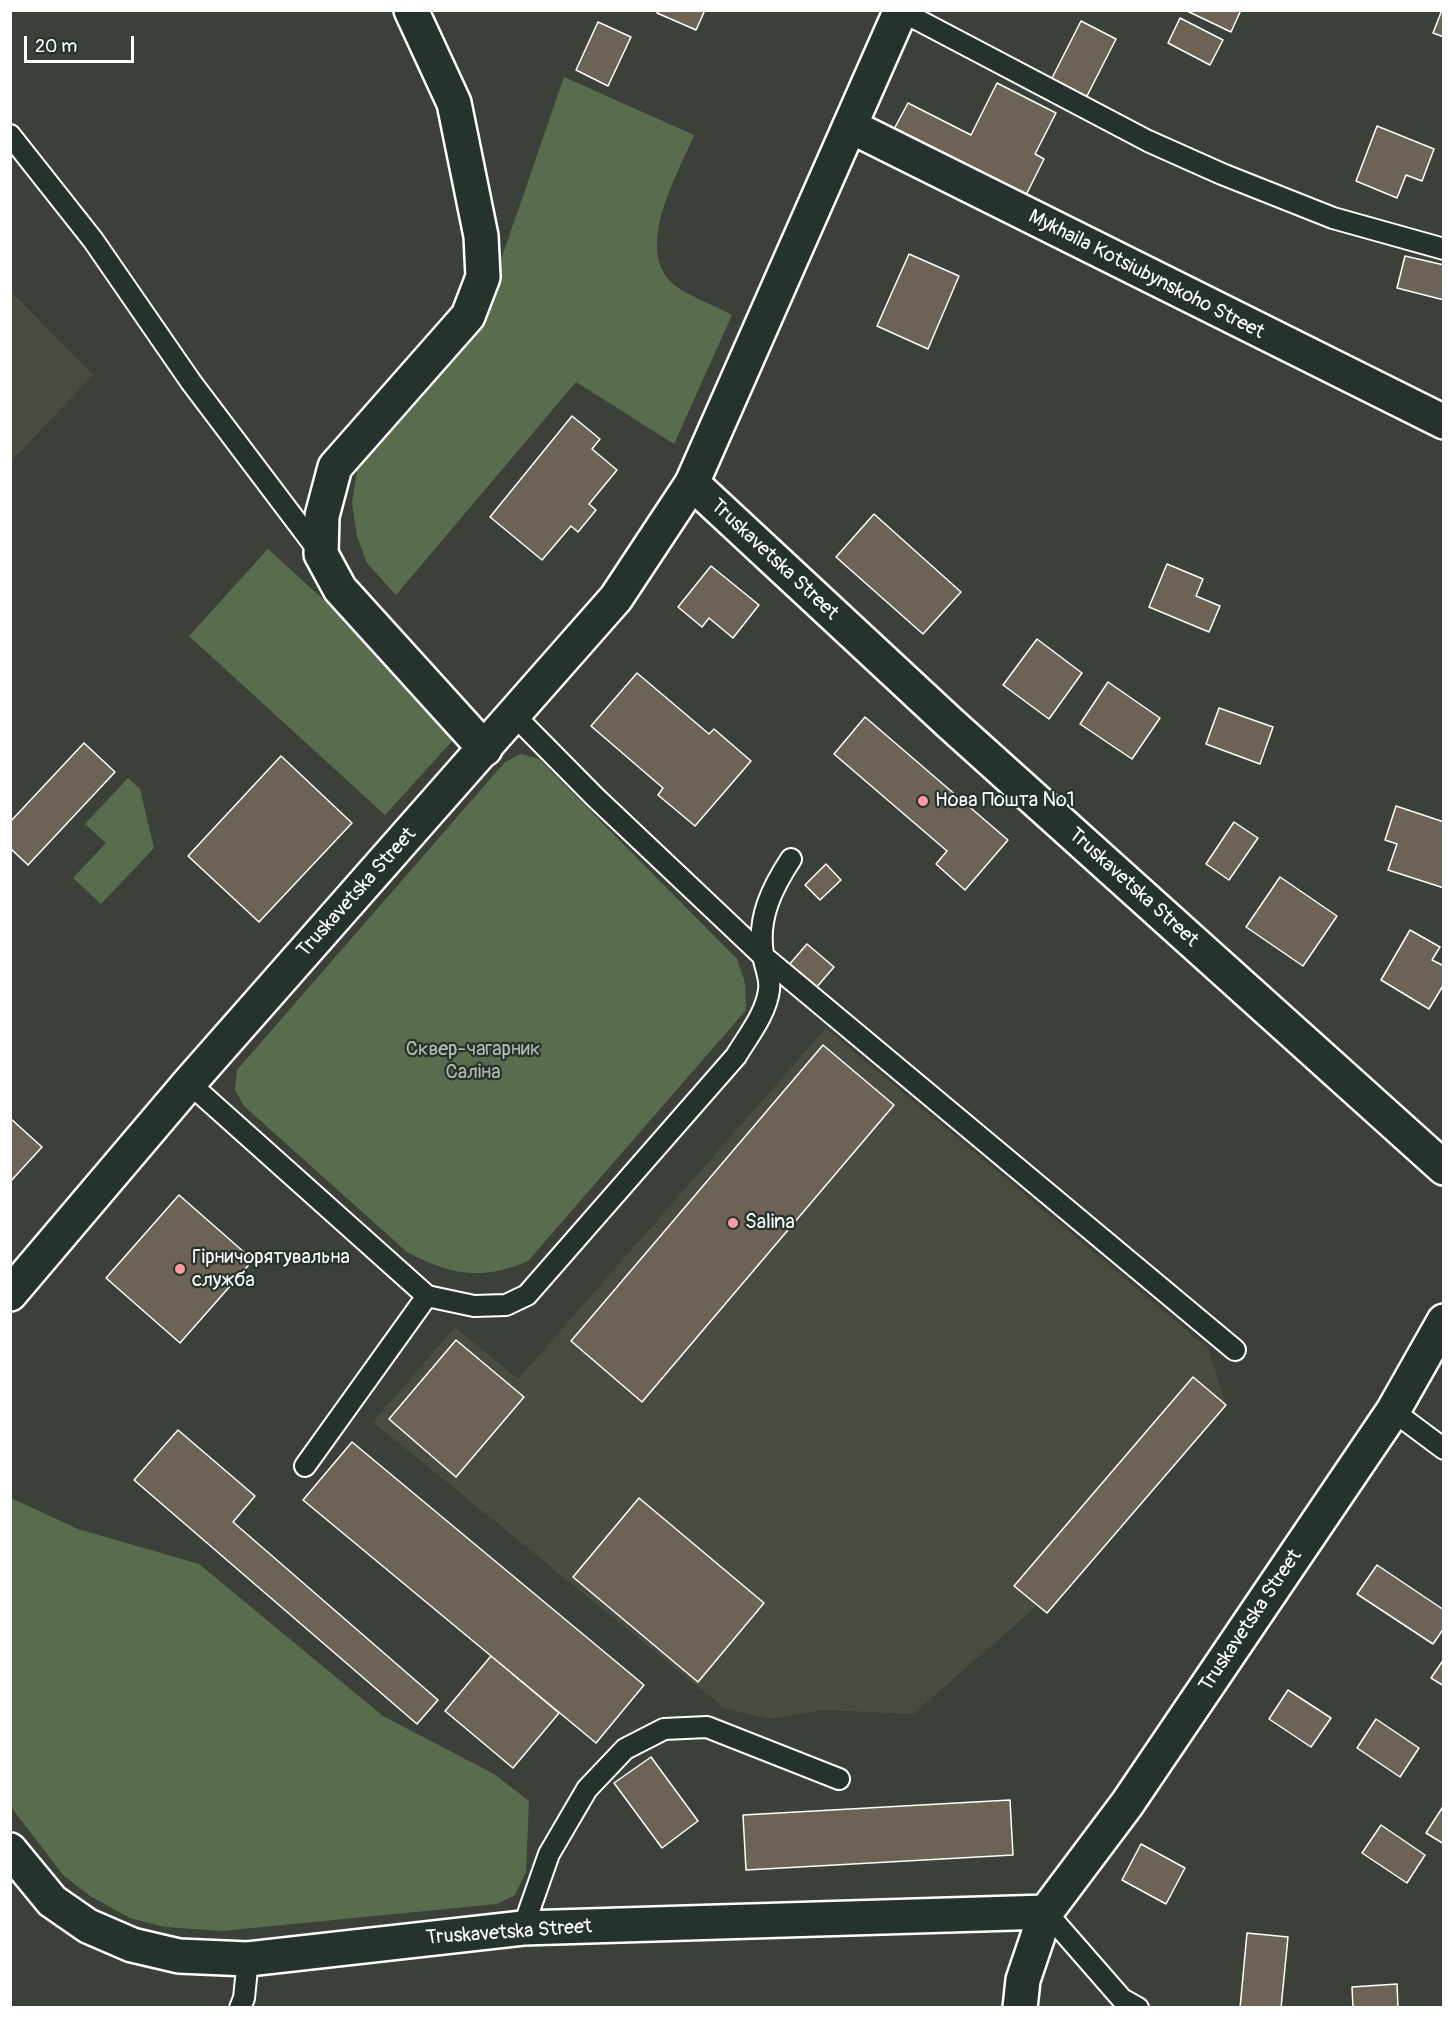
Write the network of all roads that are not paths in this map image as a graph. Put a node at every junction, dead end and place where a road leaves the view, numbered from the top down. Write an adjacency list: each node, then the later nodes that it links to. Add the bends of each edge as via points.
1 (411, 10): 8 (street, via 454,103 481,237 483,277 468,316 335,467 322,516)
2 (901, 10): 3 (street, Truskavetska Street); 5 (lane, via 1148,141 1222,174 1333,218)
3 (850, 126): 6 (street, Mykhaila Kotsiubynskoho Street); 7 (street, Truskavetska Street)
4 (10, 135): 8 (lane, via 93,240 191,382)
5 (1443, 249)
6 (1443, 422)
7 (692, 483): 9 (street, Truskavetska Street, via 616,598); 14 (street, Truskavetska Street, via 951,724)
8 (321, 554): 10 (street, via 340,589)
9 (514, 715): 10 (street, Truskavetska Street); 12 (lane)
10 (485, 749): 13 (street, Truskavetska Street)
11 (792, 859): 12 (lane, via 775,883 764,913)
12 (763, 956): 16 (lane, via 770,989 762,1013 736,1056 528,1295 506,1305 474,1306); 18 (lane)
13 (189, 1083): 15 (street, Truskavetska Street); 16 (lane)
14 (1443, 1168)
15 (10, 1294)
16 (427, 1296): 21 (lane)
17 (1443, 1321): 19 (street, Truskavetska Street)
18 (1235, 1350)
19 (1393, 1411): 20 (lane); 24 (street, Truskavetska Street, via 1127,1804)
20 (1443, 1449)
21 (304, 1466)
22 (839, 1779): 25 (lane, via 706,1727 664,1729 625,1749 587,1789 549,1854)
23 (10, 1850): 26 (street, Truskavetska Street, via 52,1901 88,1926 132,1945 179,1956)
24 (1046, 1912): 25 (street, Truskavetska Street); 27 (street); 29 (lane, via 1122,1999)
25 (523, 1928): 26 (street, Truskavetska Street)
26 (248, 1959): 28 (lane)
27 (1021, 1994)
28 (240, 2007)
29 (1138, 2007)

